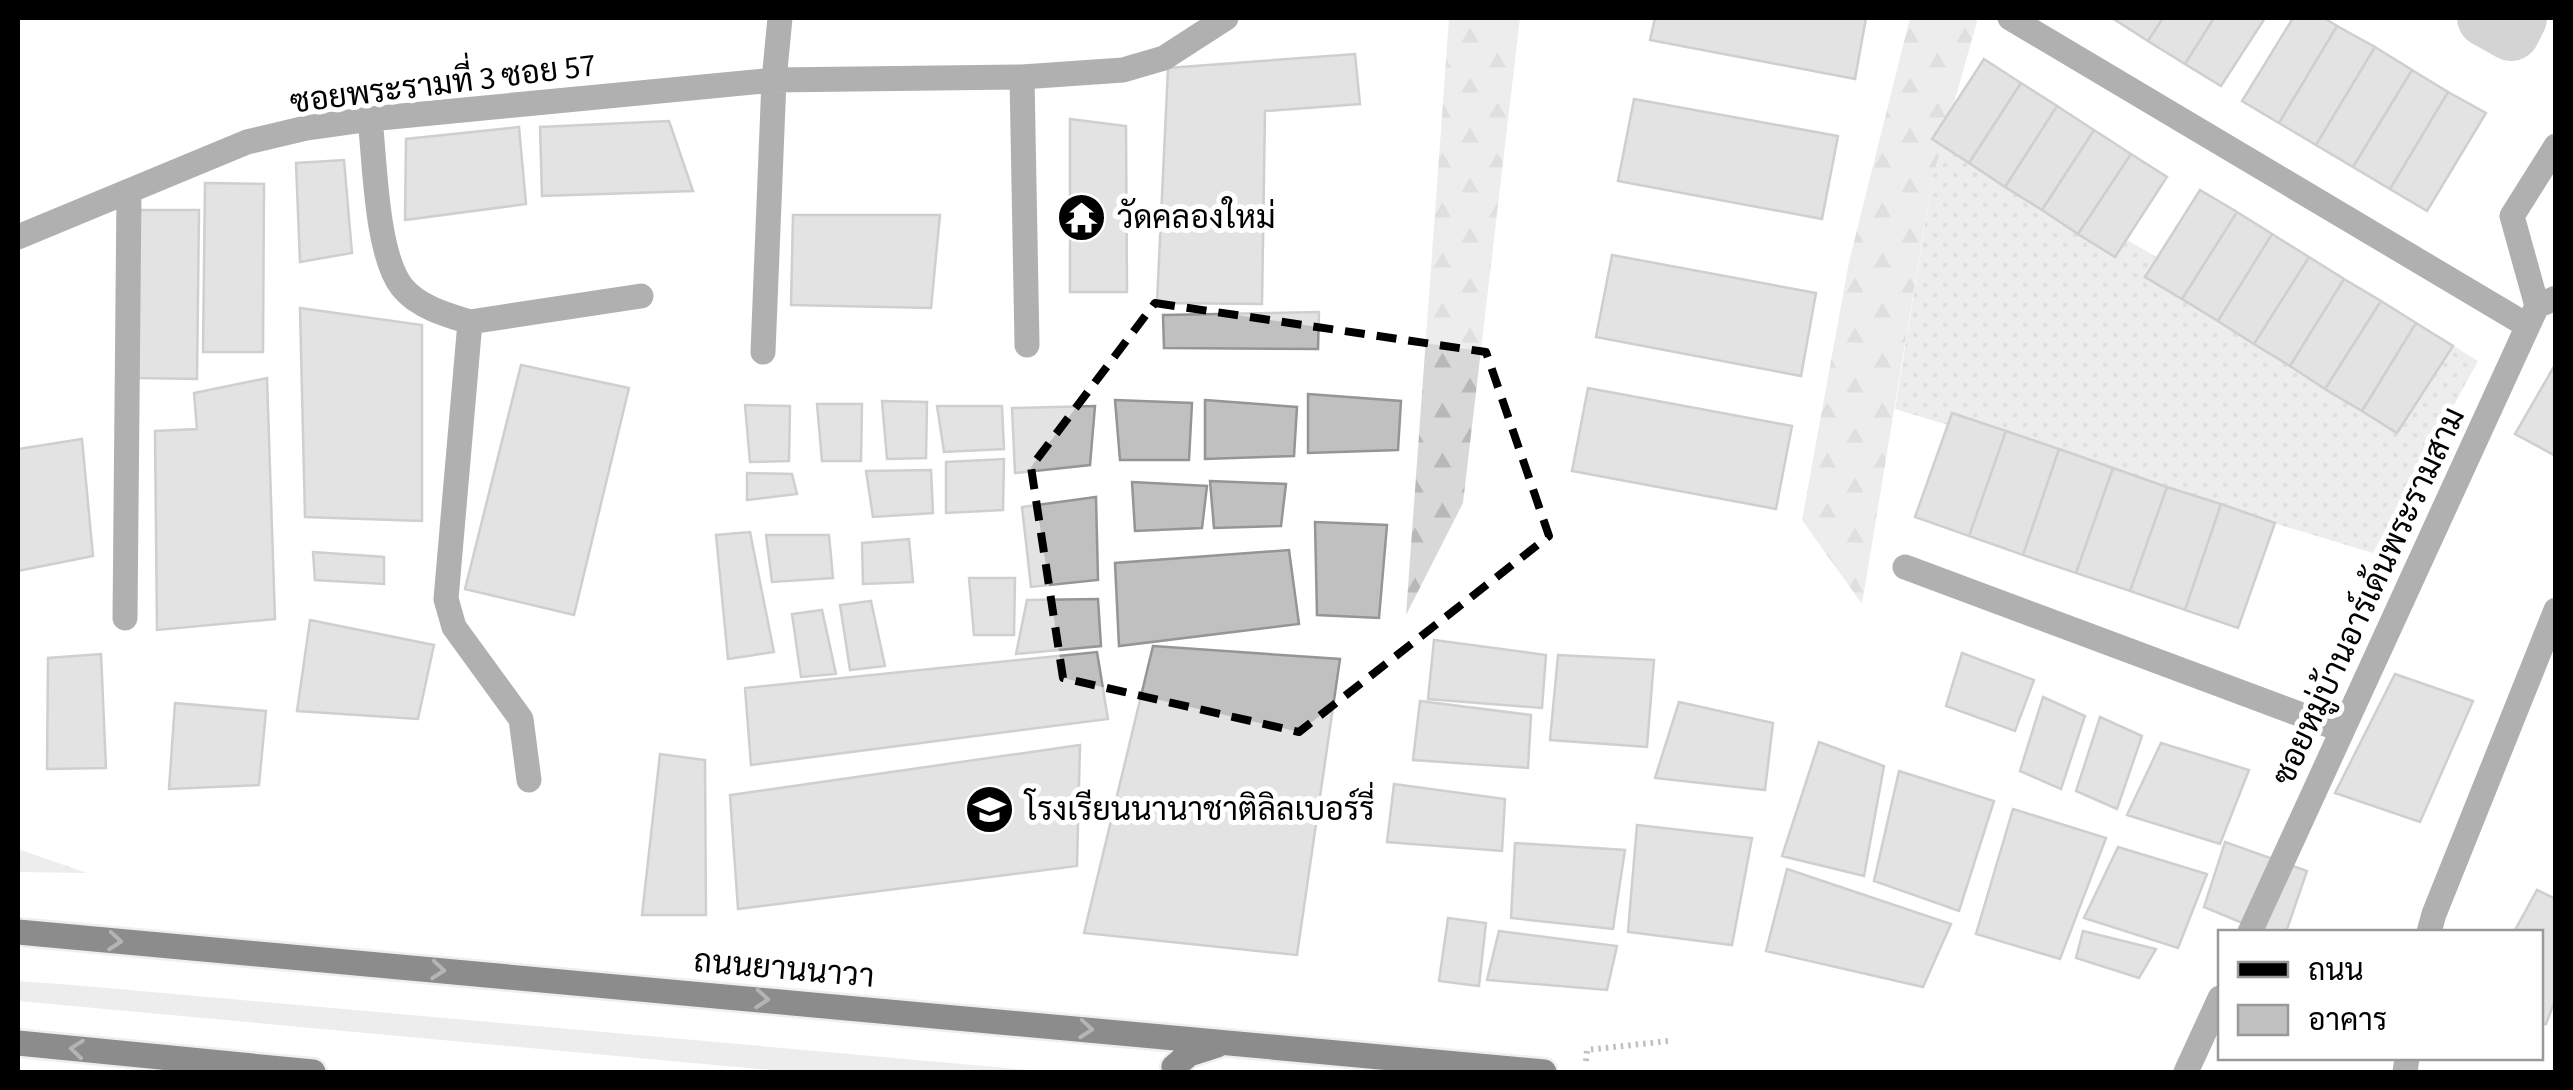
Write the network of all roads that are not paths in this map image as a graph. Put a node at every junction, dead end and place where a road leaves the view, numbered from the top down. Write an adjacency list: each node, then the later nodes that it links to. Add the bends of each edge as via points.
1 (780, 18): 5 (street)
2 (1226, 18): 4 (street, ซอยพระรามที่ 3 ซอย 57, via 1164,58 1123,70)
3 (2010, 18): 11 (street)
4 (1022, 77): 5 (street, ซอยพระรามที่ 3 ซอย 57); 13 (street)
5 (774, 80): 6 (street, ซอยพระรามที่ 3 ซอย 57); 14 (street)
6 (370, 119): 8 (street, ซอยพระรามที่ 3 ซอย 57, via 248,142); 12 (street, via 386,255 402,288 434,311)
7 (2556, 146): 11 (street, via 2512,216)
8 (129, 192): 9 (street, ซอยพระรามที่ 3 ซอย 57); 17 (street)
9 (18, 237)
10 (642, 296): 12 (street)
11 (2540, 310): 18 (street, ซอยหมู่บ้านอาร์เด้นพระรามสาม)
12 (470, 322): 19 (street, via 446,599 454,626 520,719)
13 (1027, 345)
14 (763, 352)
15 (1906, 567): 18 (street)
16 (2556, 610): 21 (street)
17 (125, 618)
18 (2342, 730): 20 (street, ซอยหมู่บ้านอาร์เด้นพระรามสาม)
19 (529, 780)
20 (2251, 930)
21 (2430, 930)
22 (18, 932): 24 (main road, ถนนยานนาวา, one-way to 24)
23 (2218, 1002): 29 (street)
24 (1227, 1042): 27 (main road, via 1189,1054); 28 (main road, ถนนยานนาวา)
25 (18, 1043): 26 (main road, one-way to 25)
26 (313, 1072)
27 (1174, 1072)
28 (1544, 1072)
29 (2186, 1072)

